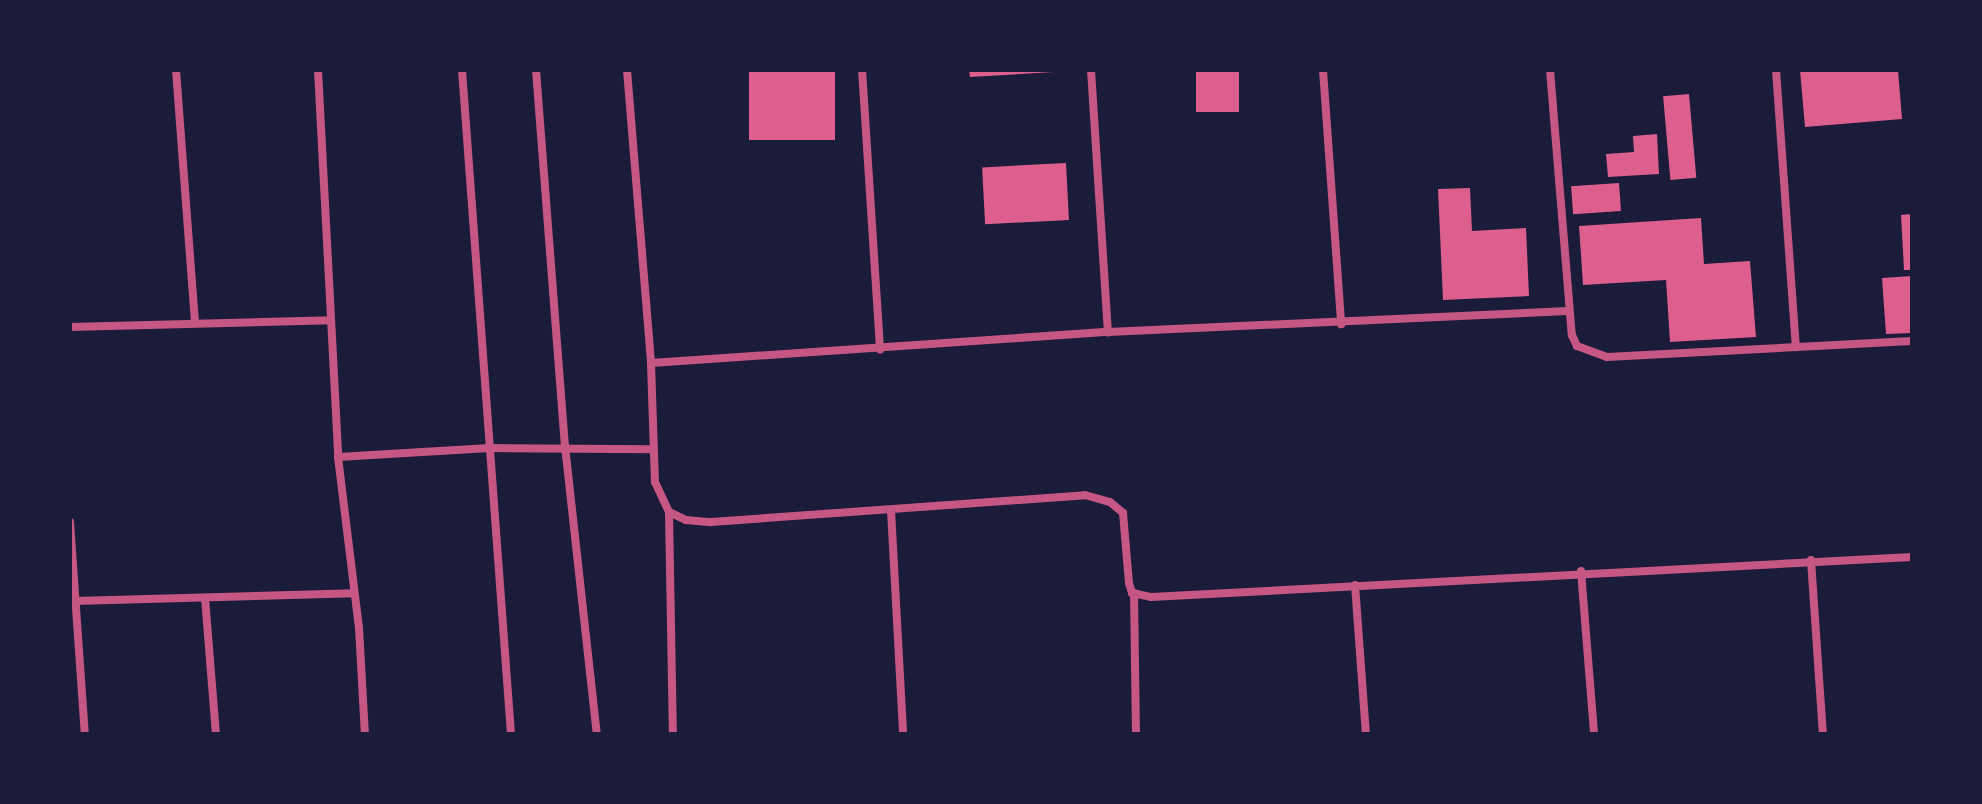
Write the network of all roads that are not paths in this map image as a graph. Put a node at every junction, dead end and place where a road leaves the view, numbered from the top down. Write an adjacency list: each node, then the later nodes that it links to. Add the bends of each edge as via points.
1 (176, 70): 13 (street)
2 (318, 70): 12 (street)
3 (462, 70): 22 (street)
4 (536, 70): 21 (street)
5 (627, 70): 20 (street)
6 (862, 70): 19 (street)
7 (1091, 70): 16 (street)
8 (1323, 70): 14 (street)
9 (1550, 70): 11 (street)
10 (1776, 70): 18 (street)
11 (1569, 311): 14 (street); 18 (street, via 1577,346 1607,357)
12 (331, 320): 13 (street); 24 (street)
13 (195, 323): 15 (street)
14 (1341, 324): 16 (street)
15 (70, 327)
16 (1108, 332): 19 (street)
17 (1912, 341): 18 (street)
18 (1796, 347)
19 (880, 349): 20 (street)
20 (651, 363): 23 (street)
21 (565, 446): 22 (street); 23 (street); 40 (street)
22 (490, 448): 24 (street); 39 (street)
23 (652, 449): 26 (street, via 659,495)
24 (338, 457): 32 (street)
25 (891, 510): 26 (street, via 711,522); 33 (street, via 1085,495 1110,502 1123,513); 42 (street)
26 (669, 512): 41 (street)
27 (70, 522): 35 (street)
28 (1912, 557): 29 (street)
29 (1811, 560): 30 (street); 46 (street)
30 (1581, 571): 31 (street); 45 (street)
31 (1355, 585): 33 (street, via 1151,597); 44 (street)
32 (354, 593): 34 (street); 38 (street)
33 (1134, 593): 43 (street)
34 (205, 598): 35 (street); 37 (street)
35 (74, 601): 36 (street)
36 (85, 734)
37 (216, 734)
38 (365, 734)
39 (511, 734)
40 (597, 734)
41 (673, 734)
42 (903, 734)
43 (1136, 734)
44 (1366, 734)
45 (1594, 734)
46 (1823, 734)

